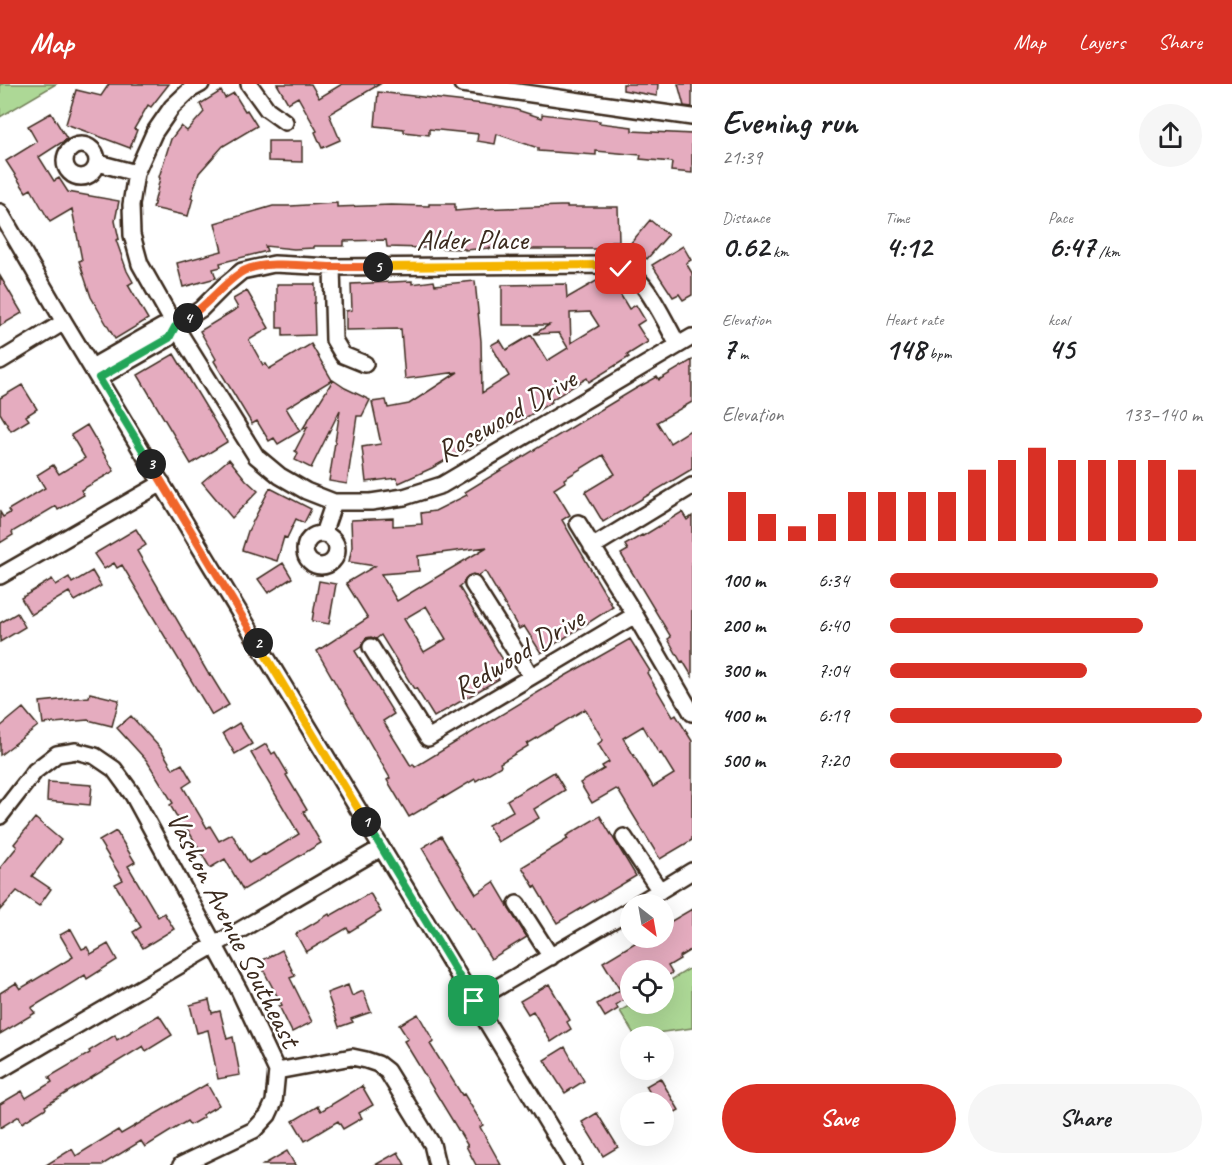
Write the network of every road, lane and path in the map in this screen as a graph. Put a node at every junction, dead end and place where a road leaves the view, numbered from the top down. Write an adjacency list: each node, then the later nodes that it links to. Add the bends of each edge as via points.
1 (201, 84): 8 (street, via 172,107)
2 (249, 84): 6 (street, via 267,109)
3 (462, 84): 4 (street)
4 (555, 91): 5 (street)
5 (692, 117)
6 (285, 122)
7 (98, 164): 8 (street)
8 (136, 173): 12 (street, via 132,236 140,264)
9 (0, 212): 11 (street)
10 (332, 267): 12 (street, Alder Place, via 274,264 242,271); 14 (street, Alder Place, via 600,265 621,269 638,278); 16 (street, via 334,340 344,355)
11 (64, 322): 15 (street); 17 (street)
12 (175, 327): 17 (street, Alder Place, via 169,338); 20 (street, via 256,456 280,476)
13 (692, 337): 14 (street, Rosewood Drive)
14 (678, 345): 20 (street, Rosewood Drive, via 442,484 405,497)
15 (0, 361)
16 (365, 364)
17 (95, 372): 18 (street)
18 (162, 483): 24 (street); 32 (street)
19 (691, 489): 23 (street)
20 (334, 502): 22 (street)
21 (578, 523): 23 (street)
22 (323, 534)
23 (592, 547): 26 (street)
24 (0, 576)
25 (473, 584): 28 (street)
26 (635, 615): 28 (street, Redwood Drive); 29 (street)
27 (371, 647): 28 (street, Redwood Drive, via 428,738)
28 (531, 676)
29 (692, 713)
30 (0, 816): 38 (street, Vashon Avenue Southeast, via 35,771 57,754 76,751 95,756 114,769 133,795)
31 (624, 837): 34 (street)
32 (381, 848): 38 (street); 40 (street)
33 (692, 871): 34 (street)
34 (660, 891): 35 (street)
35 (655, 894)
36 (517, 904): 39 (street)
37 (620, 916): 39 (street)
38 (215, 944): 41 (street); 42 (street, Vashon Avenue Southeast)
39 (551, 957): 40 (street)
40 (474, 1001): 45 (street)
41 (0, 1070)
42 (277, 1071): 43 (street, Vashon Avenue Southeast, via 274,1102 254,1130); 44 (street, via 352,1058 378,1064 387,1071 432,1144)
43 (181, 1165)
44 (437, 1165)
45 (573, 1165)

